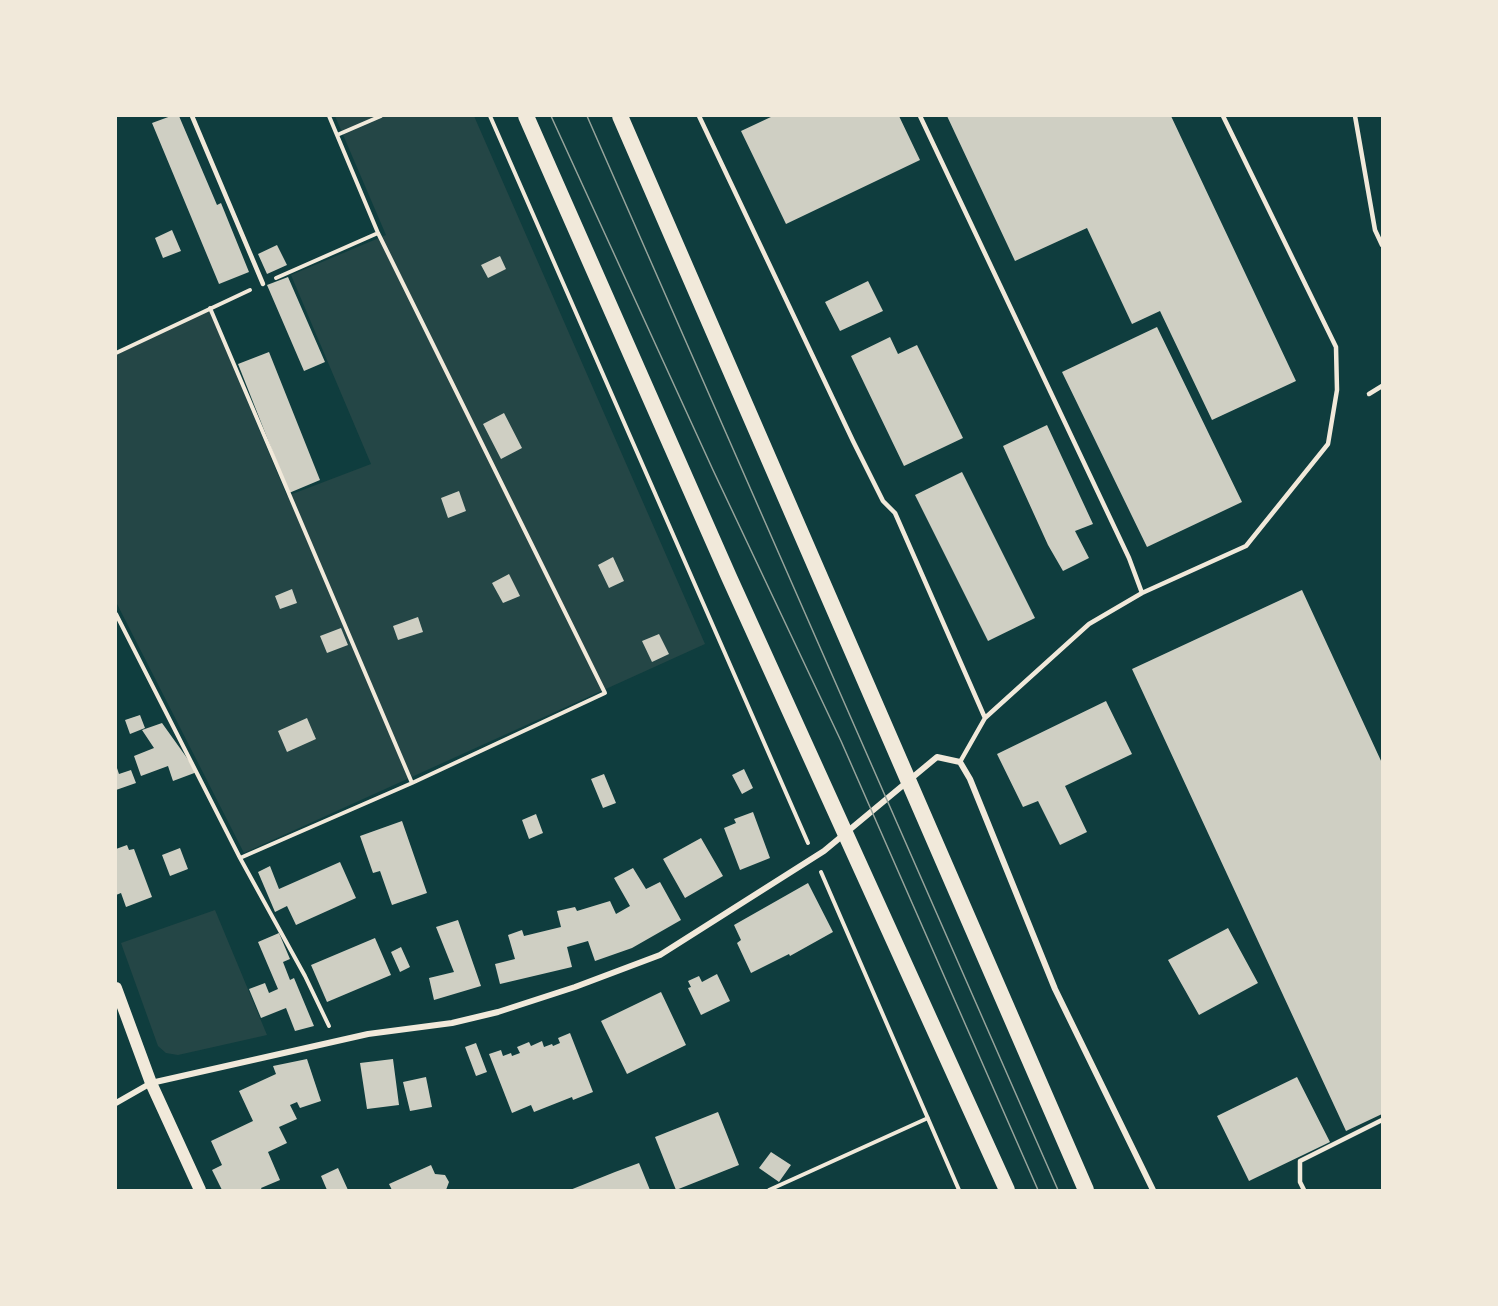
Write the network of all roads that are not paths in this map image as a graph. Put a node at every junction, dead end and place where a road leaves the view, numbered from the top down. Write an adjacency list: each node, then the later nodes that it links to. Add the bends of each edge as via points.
1 (192, 116): 9 (lane)
2 (526, 116): 20 (highway)
3 (620, 116): 21 (highway)
4 (699, 116): 13 (lane, via 853,441 883,501 895,513)
5 (920, 116): 12 (lane, via 1130,558)
6 (1223, 116): 12 (lane, via 1336,347 1335,401 1328,444 1246,546)
7 (1355, 116): 8 (lane, via 1375,230)
8 (1383, 245)
9 (263, 284)
10 (1383, 386): 11 (lane)
11 (1369, 394)
12 (1142, 593): 13 (lane, via 1089,624)
13 (985, 718): 14 (lane)
14 (960, 762): 16 (street, via 937,757 824,851 650,959 498,1012 452,1023 368,1034); 22 (street, via 1055,989)
15 (116, 988): 16 (main road)
16 (151, 1083): 17 (street); 19 (main road)
17 (116, 1103)
18 (1383, 1120): 23 (lane, via 1300,1161)
19 (201, 1191)
20 (1007, 1191)
21 (1086, 1191)
22 (1153, 1191)
23 (1304, 1191)

